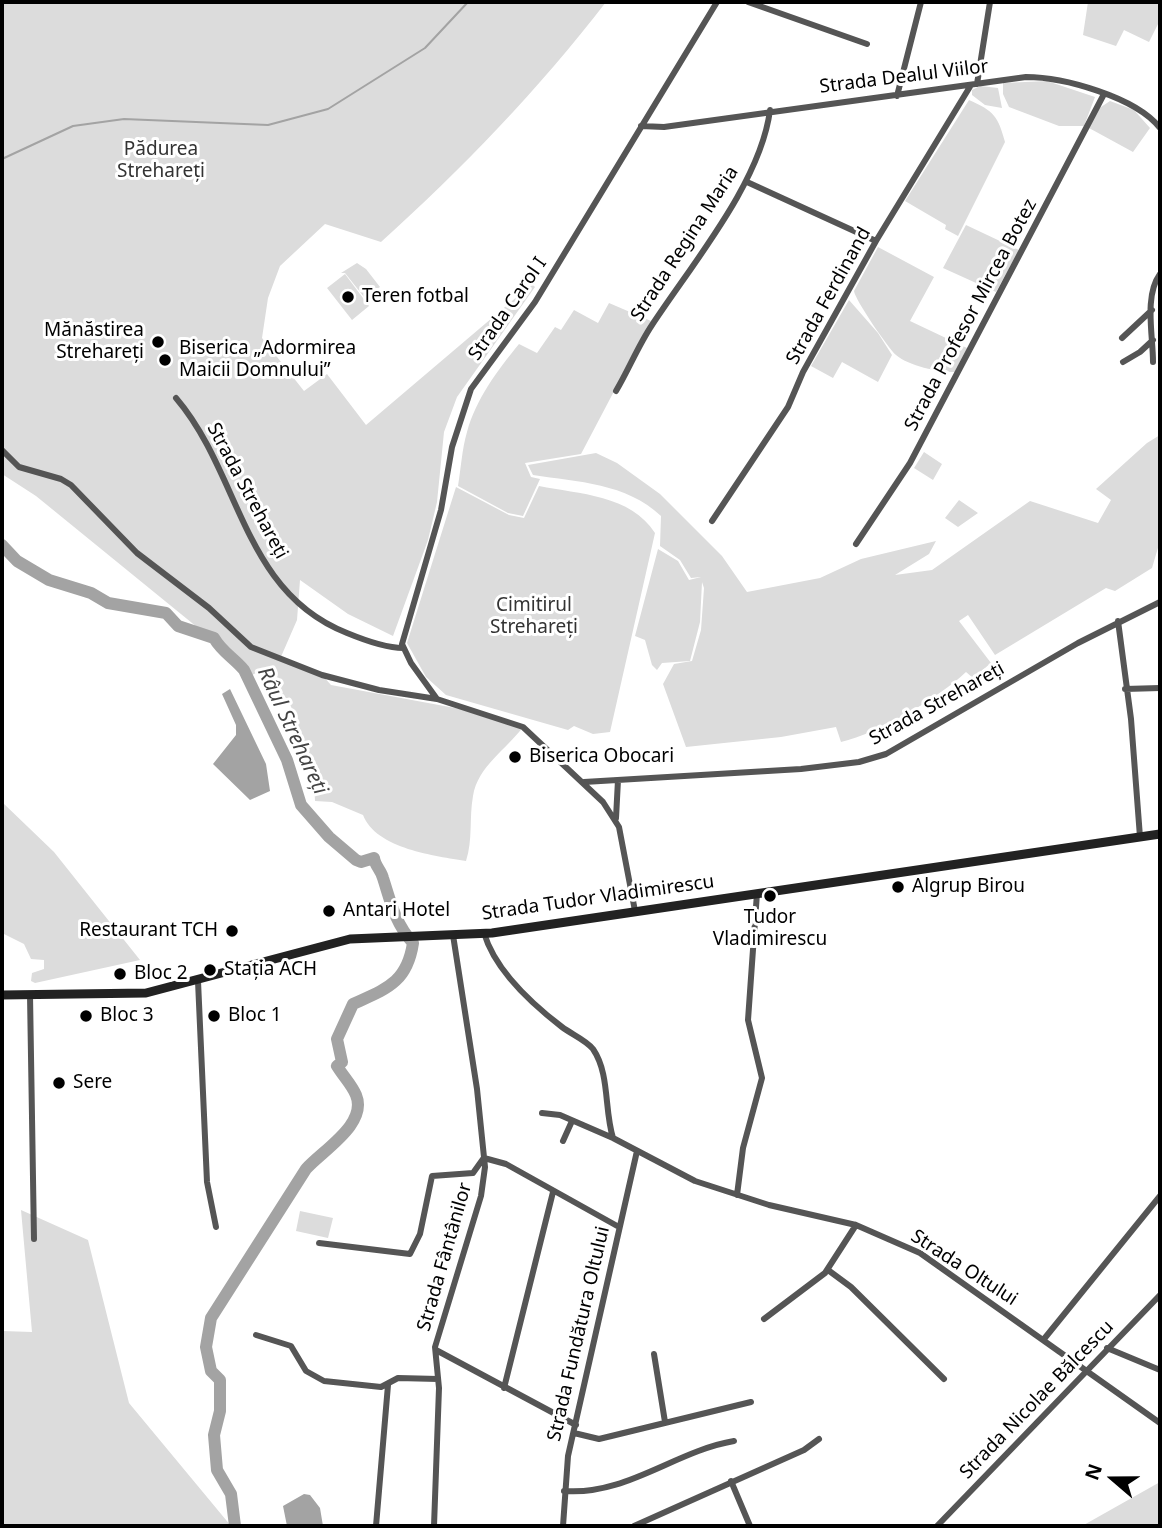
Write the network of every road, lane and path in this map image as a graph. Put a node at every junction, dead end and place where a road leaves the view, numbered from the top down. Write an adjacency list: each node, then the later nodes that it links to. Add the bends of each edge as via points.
1 (717, 2): 10 (street, Strada Carol I)
2 (748, 2): 5 (street)
3 (922, 2): 8 (street)
4 (990, 2): 6 (street)
5 (867, 44)
6 (974, 85): 7 (street, Strada Dealul Viilor, via 1038,77); 8 (street, Strada Dealul Viilor); 13 (street, Strada Ferdinand)
7 (1104, 94): 11 (street, Strada Dealul Viilor, via 1141,110); 24 (street, Strada Profesor Mircea Botez, via 915,454)
8 (897, 96): 9 (street, Strada Dealul Viilor)
9 (770, 110): 10 (street, Strada Dealul Viilor, via 664,127); 12 (street, Strada Regina Maria)
10 (641, 126): 27 (street, Strada Carol I, via 529,312 471,388 452,446 441,510)
11 (1160, 128)
12 (747, 182): 13 (street); 20 (street, Strada Regina Maria, via 646,334)
13 (876, 241): 23 (street, Strada Ferdinand, via 788,407)
14 (1160, 274): 15 (street, via 1153,283)
15 (1152, 310): 16 (street); 17 (street)
16 (1122, 338)
17 (1153, 340): 18 (street); 19 (street)
18 (1123, 362)
19 (1153, 362)
20 (616, 391)
21 (176, 398): 27 (street, Strada Strehareți, via 204,442 267,567 303,610 367,641)
22 (2, 450): 30 (street, via 19,467 71,485 137,553 251,647 322,675)
23 (712, 521)
24 (856, 544)
25 (1160, 602): 26 (street, Strada Strehareți)
26 (1118, 621): 29 (street); 31 (street, Strada Strehareți, via 886,754 801,769)
27 (403, 648): 30 (street)
28 (1160, 688): 29 (street)
29 (1125, 689): 35 (street)
30 (437, 699): 32 (street, via 517,723)
31 (618, 780): 32 (street, Strada Strehareți); 33 (street)
32 (584, 782): 33 (street)
33 (616, 818): 37 (street)
34 (1160, 834): 35 (main road, Strada Tudor Vladimirescu)
35 (1140, 837): 36 (main road, Strada Tudor Vladimirescu)
36 (757, 893): 37 (main road, Strada Tudor Vladimirescu); 50 (street, via 748,1020 762,1077 743,1148)
37 (635, 911): 38 (main road, Strada Tudor Vladimirescu)
38 (484, 933): 39 (main road, Strada Tudor Vladimirescu); 45 (street, via 510,978 547,1015 593,1049 603,1073)
39 (453, 935): 40 (main road, Strada Tudor Vladimirescu, via 380,936 320,945); 48 (street, Strada Fântânilor)
40 (198, 981): 42 (main road, Strada Tudor Vladimirescu, via 146,993); 53 (street, via 207,1182)
41 (2, 995): 42 (main road, Strada Tudor Vladimirescu)
42 (30, 995): 55 (street)
43 (542, 1113): 44 (street, Strada Oltului)
44 (572, 1121): 45 (street, Strada Oltului); 46 (street)
45 (613, 1138): 47 (street, Strada Oltului)
46 (563, 1141)
47 (637, 1151): 50 (street, Strada Oltului, via 695,1181); 54 (street, Strada Fundătura Oltului)
48 (484, 1158): 49 (street, via 506,1164); 56 (street, via 473,1173 432,1176 420,1234 410,1254); 63 (street, Strada Fântânilor, via 481,1196)
49 (553, 1192): 54 (street); 70 (street)
50 (737, 1195): 52 (street, Strada Oltului)
51 (1160, 1196): 61 (street)
52 (856, 1225): 57 (street); 61 (street, Strada Oltului, via 920,1254)
53 (216, 1227)
54 (619, 1227): 74 (street, Strada Fundătura Oltului)
55 (34, 1239)
56 (319, 1242)
57 (828, 1270): 59 (street); 68 (street)
58 (1160, 1294): 62 (street, Strada Nicolae Bălcescu)
59 (764, 1320)
60 (256, 1335): 69 (street, via 291,1346 306,1371 324,1381)
61 (1044, 1339): 65 (street, Strada Oltului)
62 (1107, 1348): 65 (street, Strada Nicolae Bălcescu); 66 (street)
63 (436, 1350): 67 (street, Strada Fântânilor); 70 (street, Strada Fântânilor)
64 (654, 1353): 72 (street)
65 (1085, 1370): 73 (street, Strada Oltului); 85 (street, Strada Nicolae Bălcescu)
66 (1160, 1370)
67 (438, 1379): 69 (street, via 398,1378); 81 (street, Strada Fântânilor)
68 (943, 1379)
69 (388, 1385): 80 (street)
70 (504, 1388): 74 (street, Strada Fântânilor)
71 (751, 1402): 72 (street)
72 (665, 1422): 75 (street, via 599,1439)
73 (1160, 1423)
74 (576, 1426): 75 (street, Strada Fundătura Oltului)
75 (574, 1433): 79 (street, Strada Fundătura Oltului)
76 (819, 1439): 78 (street)
77 (734, 1441): 79 (street, via 599,1490)
78 (731, 1481): 83 (street); 84 (street)
79 (564, 1491): 82 (street, Strada Fundătura Oltului)
80 (376, 1526)
81 (434, 1526)
82 (563, 1526)
83 (634, 1526)
84 (750, 1526)
85 (937, 1526)

